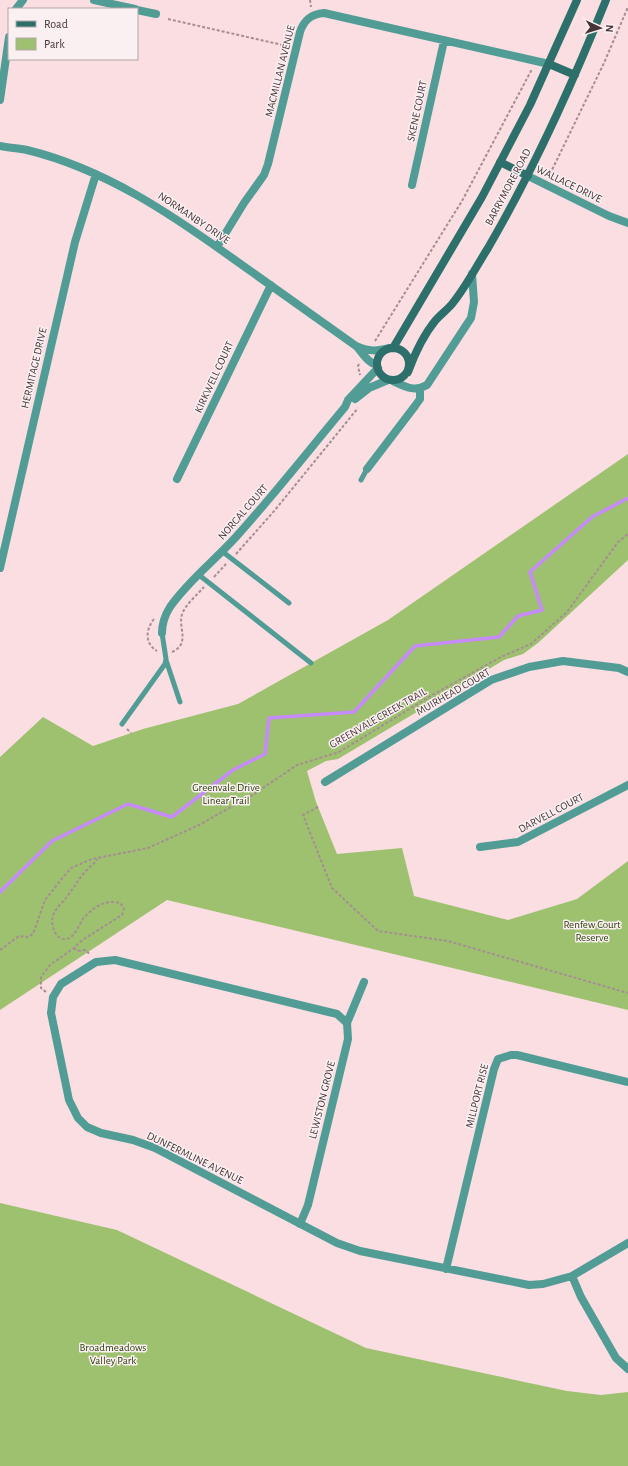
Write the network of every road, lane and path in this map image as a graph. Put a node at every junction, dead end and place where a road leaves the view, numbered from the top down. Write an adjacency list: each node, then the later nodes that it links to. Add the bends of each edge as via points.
1 (23, 0): 6 (street)
2 (94, 0): 7 (street)
3 (577, 0): 15 (street, BARRYMORE ROAD)
4 (606, 0): 16 (street, BARRYMORE ROAD)
5 (628, 7): 21 (path)
6 (17, 8)
7 (131, 8)
8 (138, 10): 9 (street)
9 (156, 14)
10 (168, 19): 13 (path)
11 (444, 41): 14 (street, MACMILLAN AVENUE); 23 (street, SKENE COURT); 25 (street, MACMILLAN AVENUE, via 324,13 317,13 307,19 300,32 264,175)
12 (8, 44): 17 (street)
13 (286, 46)
14 (536, 61): 15 (street, MACMILLAN AVENUE); 29 (path, via 462,202)
15 (549, 64): 16 (street, MACMILLAN AVENUE); 19 (street, BARRYMORE ROAD)
16 (575, 75): 22 (street, BARRYMORE ROAD)
17 (0, 100)
18 (0, 146): 20 (street, NORMANBY DRIVE, via 26,150)
19 (500, 162): 22 (street, WALLACE DRIVE); 28 (street, BARRYMORE ROAD, via 459,239)
20 (96, 174): 25 (street, NORMANBY DRIVE, via 167,212); 43 (street, HERMITAGE DRIVE, via 74,242)
21 (550, 174)
22 (528, 176): 24 (street, WALLACE DRIVE); 26 (street, BARRYMORE ROAD)
23 (412, 186)
24 (628, 223)
25 (217, 247): 27 (street, NORMANBY DRIVE)
26 (472, 274): 32 (street, BARRYMORE ROAD, via 451,305 425,335 415,351); 34 (street, via 472,318 427,385)
27 (271, 285): 29 (street, NORMANBY DRIVE); 38 (street, KIRKWELL COURT)
28 (392, 348): 29 (street, NORMANBY DRIVE); 31 (street, via 381,354); 32 (street, via 406,354 409,362)
29 (367, 354): 30 (path); 31 (street, NORMANBY DRIVE, via 372,364)
30 (358, 366)
31 (377, 366): 33 (street, via 379,373); 35 (street, NORCAL COURT)
32 (408, 372): 33 (street, via 402,378)
33 (391, 380): 34 (street); 35 (street, NORCAL COURT, via 369,388)
34 (420, 389): 37 (street, via 420,399)
35 (345, 407): 41 (street, NORCAL COURT)
36 (358, 408): 42 (path)
37 (367, 469): 39 (lane)
38 (178, 479)
39 (361, 480)
40 (628, 534): 58 (path, GREENVALE CREEK TRAIL, via 618,542 566,612 530,644 434,694 339,752 297,765 199,826 148,848)
41 (222, 552): 42 (lane); 44 (street, NORCAL COURT)
42 (232, 559): 45 (path); 46 (lane)
43 (0, 568)
44 (199, 575): 45 (lane); 47 (street, NORCAL COURT, via 170,607)
45 (209, 582): 48 (path, via 182,612 183,636 179,648); 50 (lane)
46 (289, 603)
47 (162, 632): 48 (lane)
48 (166, 653): 49 (lane)
49 (166, 659): 52 (lane); 53 (lane)
50 (311, 663)
51 (628, 672): 54 (street, MUIRHEAD COURT, via 619,668 563,661 528,667 491,680)
52 (180, 702)
53 (122, 724)
54 (325, 782)
55 (628, 785): 57 (street, DARVELL COURT, via 518,842)
56 (318, 806): 63 (path, via 303,815 332,888 378,931 448,941)
57 (480, 847)
58 (98, 859): 59 (path, via 74,884 54,912 54,930 60,938 70,938 91,911 111,902 120,902 124,911 122,915); 60 (path, GREENVALE CREEK TRAIL, via 71,868 45,900 33,934 19,936)
59 (74, 948): 61 (path, via 86,950); 64 (path, via 50,964 41,977 41,988)
60 (0, 950)
61 (90, 955)
62 (364, 982): 65 (street, LEWISTON GROVE)
63 (628, 993)
64 (53, 997): 65 (street, via 61,984 96,962 115,960 337,1014); 67 (street, DUNFERMLINE AVENUE, via 51,1013 69,1100 86,1127 155,1148)
65 (347, 1023): 67 (street, LEWISTON GROVE, via 348,1039 308,1205)
66 (628, 1082): 69 (street, MILLPORT RISE, via 517,1055 498,1059)
67 (300, 1224): 69 (street, DUNFERMLINE AVENUE, via 337,1243 360,1251)
68 (628, 1243): 70 (street, DUNFERMLINE AVENUE)
69 (446, 1269): 70 (street, DUNFERMLINE AVENUE, via 528,1284 543,1284)
70 (572, 1276): 71 (street, via 616,1358)
71 (628, 1369)

